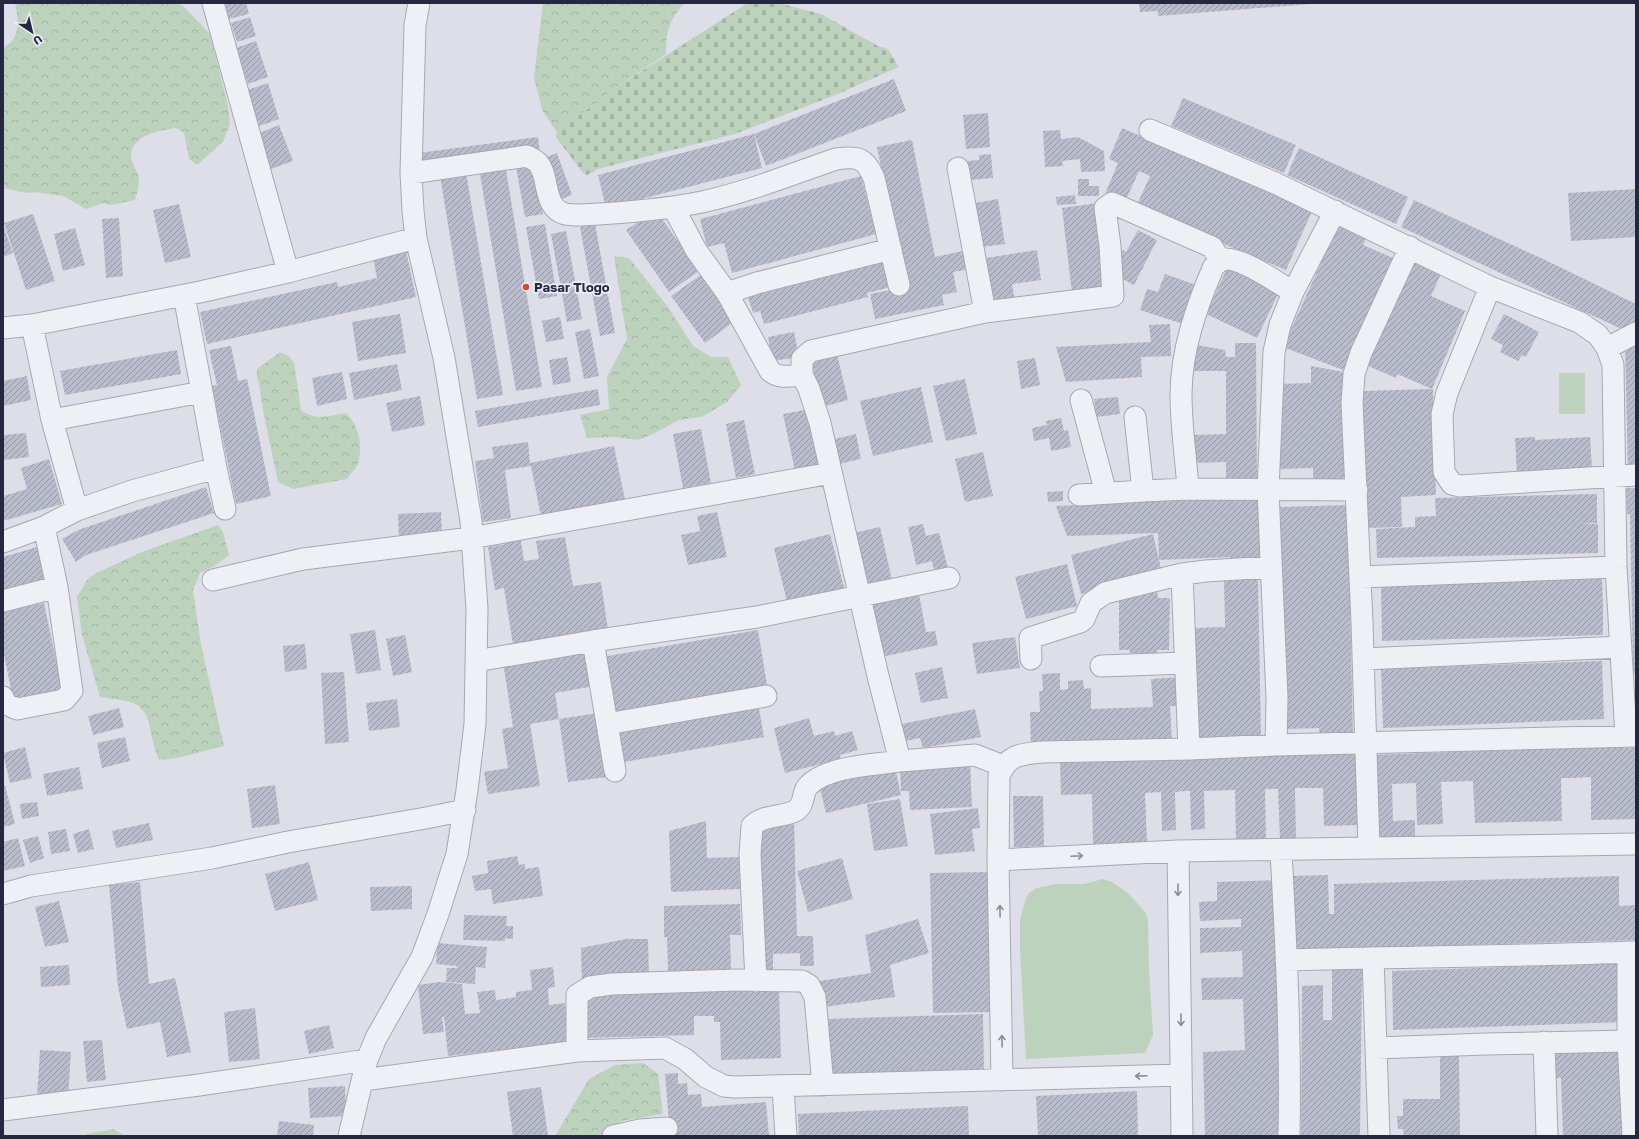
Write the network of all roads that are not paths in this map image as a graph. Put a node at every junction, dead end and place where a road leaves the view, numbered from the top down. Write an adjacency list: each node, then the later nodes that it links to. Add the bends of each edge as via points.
1 (212, 3): 12 (street)
2 (419, 3): 5 (street, via 415,25)
3 (1150, 130): 7 (street)
4 (958, 168): 18 (street)
5 (411, 173): 6 (street, via 527,156 537,162 549,197 558,209 566,214 615,214); 8 (street)
6 (673, 208): 10 (street, via 740,192 836,159 859,158 870,168 874,178); 16 (street, via 696,250)
7 (1335, 211): 9 (street); 15 (street)
8 (416, 238): 12 (street); 41 (street, via 444,358 471,521)
9 (1410, 247): 14 (street); 34 (street, via 1361,353 1354,374 1352,403)
10 (891, 249): 13 (street); 16 (street)
11 (1221, 261): 15 (street, via 1226,259 1238,262 1261,272); 18 (street, via 1212,247 1112,203 1105,208 1113,296); 32 (street, via 1213,268 1197,305 1182,370 1181,395)
12 (288, 272): 17 (street)
13 (899, 285)
14 (1490, 287): 22 (street, via 1579,322 1598,335); 31 (street, via 1447,392 1442,414 1444,472 1449,480 1452,484 1460,486)
15 (1293, 292): 33 (street, via 1280,326 1274,352)
16 (727, 293): 23 (street, via 770,371 776,376)
17 (184, 295): 20 (street); 24 (street)
18 (985, 312): 23 (street, via 811,351 802,359)
19 (5, 323): 20 (street)
20 (32, 325): 27 (street)
21 (1636, 333): 22 (street)
22 (1607, 348): 31 (street, via 1613,365)
23 (802, 375): 29 (street, via 820,423)
24 (202, 392): 27 (street); 28 (street)
25 (1081, 400): 36 (street)
26 (1135, 417): 35 (street)
27 (52, 420): 39 (street)
28 (216, 468): 38 (street); 39 (street, via 132,491)
29 (831, 473): 41 (street); 50 (street)
30 (1636, 475): 31 (street)
31 (1614, 476): 43 (street)
32 (1188, 489): 33 (street); 35 (street)
33 (1268, 490): 34 (street); 44 (street)
34 (1357, 490): 46 (street)
35 (1143, 491): 36 (street)
36 (1106, 494): 37 (street)
37 (1079, 495)
38 (225, 509)
39 (77, 510): 40 (street)
40 (44, 527): 42 (street); 49 (street)
41 (471, 538): 48 (street, via 303,559); 56 (street, via 476,609)
42 (3, 542)
43 (1616, 566): 46 (street); 53 (street)
44 (1270, 567): 45 (street); 64 (street)
45 (1182, 574): 55 (street, via 1097,597 1080,622 1030,638); 57 (street)
46 (1360, 577): 54 (street)
47 (949, 578): 50 (street)
48 (213, 580)
49 (56, 587): 51 (street); 60 (street, via 72,691 64,700 17,709 6,704)
50 (860, 595): 52 (street, via 757,617); 66 (street)
51 (3, 601)
52 (593, 641): 56 (street); 61 (street)
53 (1621, 647): 54 (street); 62 (street)
54 (1364, 659): 63 (street)
55 (1031, 660)
56 (476, 661): 69 (street, via 475,724)
57 (1185, 663): 58 (street); 65 (street)
58 (1101, 666)
59 (766, 696): 61 (street)
60 (3, 697)
61 (607, 724): 68 (street)
62 (1631, 736): 63 (street)
63 (1366, 743): 64 (street); 71 (street)
64 (1276, 744): 65 (street)
65 (1189, 749): 67 (street, via 1043,752 1019,755)
66 (900, 761): 67 (street, via 975,754); 79 (street, via 846,769 823,776 808,786 802,804 797,810 762,819 752,826 750,854)
67 (1003, 766): 74 (street, via 999,776)
68 (615, 771)
69 (465, 810): 75 (street, via 212,858 31,886); 84 (street, via 457,854 428,943 376,1038)
70 (1636, 844): 71 (street)
71 (1369, 848): 72 (street)
72 (1281, 850): 73 (street); 78 (street)
73 (1178, 851): 74 (street, one-way to 73); 85 (street, one-way to 85)
74 (998, 860): 87 (street, one-way to 74)
75 (3, 894)
76 (1632, 952): 77 (street, via 1551,956); 80 (street)
77 (1373, 958): 78 (street); 82 (street)
78 (1286, 960): 96 (street)
79 (756, 981): 83 (street, via 612,984 590,987 577,995); 88 (street, via 802,981 813,991)
80 (1628, 1041): 81 (street); 99 (street)
81 (1544, 1042): 82 (street); 98 (street)
82 (1376, 1048): 97 (street)
83 (577, 1050): 86 (street); 89 (street, via 665,1048 685,1059 706,1077 724,1086)
84 (367, 1060): 86 (street); 90 (street)
85 (1180, 1075): 87 (street, one-way to 87); 95 (street)
86 (363, 1080): 92 (street)
87 (1002, 1080): 88 (street)
88 (823, 1085): 89 (street)
89 (783, 1086): 94 (street)
90 (3, 1110)
91 (667, 1128): 93 (street)
92 (349, 1136)
93 (613, 1136)
94 (786, 1136)
95 (1182, 1136)
96 (1289, 1136)
97 (1379, 1136)
98 (1547, 1136)
99 (1633, 1136)

